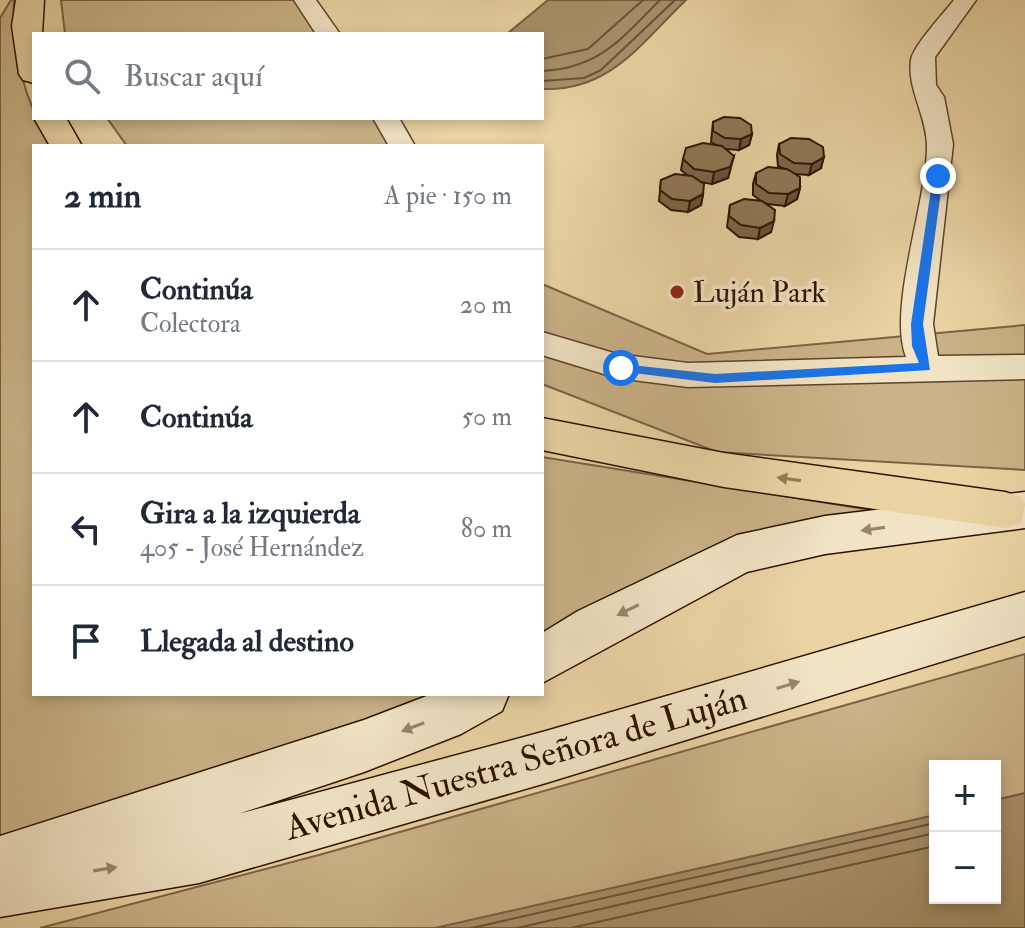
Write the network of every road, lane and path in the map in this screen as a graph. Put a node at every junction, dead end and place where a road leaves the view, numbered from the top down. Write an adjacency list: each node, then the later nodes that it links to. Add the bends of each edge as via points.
1 (30, 0): 5 (highway, via 26,26)
2 (305, 0): 4 (street)
3 (965, 0): 11 (street, via 923,57 921,69 940,144 917,324)
4 (327, 32)
5 (32, 62)
6 (51, 120): 8 (highway)
7 (387, 120): 9 (street)
8 (65, 144)
9 (401, 144)
10 (544, 344): 11 (street, via 621,368 715,378)
11 (926, 367): 12 (street)
12 (1025, 367)
13 (544, 434): 14 (highway, one-way to 13, via 724,470)
14 (1015, 510): 16 (main road, one-way to 16, via 825,535 737,555)
15 (1025, 614): 19 (main road, Avenida Nuestra Señora de Luján, one-way to 15, via 199,854)
16 (544, 659)
17 (479, 696): 18 (main road, Avenida Nuestra Señora de Luján, one-way to 18, via 364,746)
18 (0, 865)
19 (0, 887)

